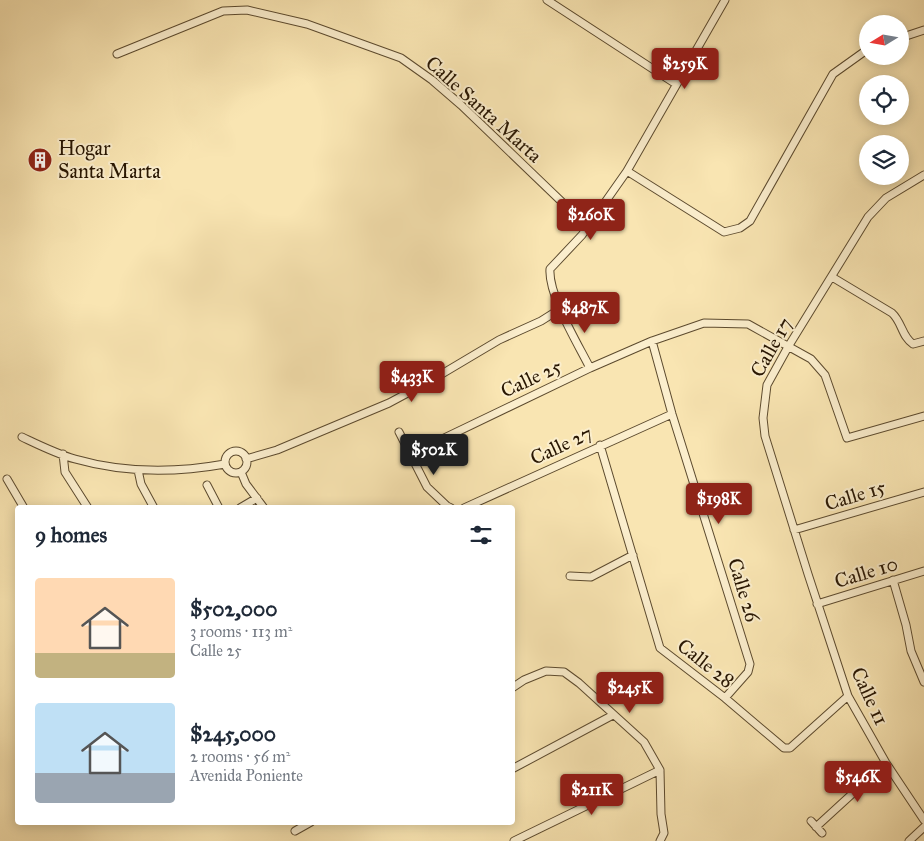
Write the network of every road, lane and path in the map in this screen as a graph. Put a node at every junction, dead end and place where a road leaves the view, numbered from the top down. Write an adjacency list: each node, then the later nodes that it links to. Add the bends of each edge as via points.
1 (547, 0): 7 (street)
2 (725, 0): 7 (street)
3 (924, 30): 4 (street)
4 (909, 35)
5 (117, 54): 10 (street, Calle Santa Marta, via 223,12 247,10 307,24 401,58 461,105)
6 (859, 55): 8 (street, via 833,74 750,221 740,228 724,232)
7 (676, 84): 8 (street)
8 (627, 171): 10 (street)
9 (924, 175): 11 (street, Calle 17, via 876,207)
10 (588, 227): 12 (street, via 550,269 549,276)
11 (832, 277): 14 (street, via 892,313 913,344); 15 (street, Calle 17)
12 (560, 309): 16 (street); 24 (street, via 389,403 278,450)
13 (652, 341): 15 (street, Calle 25, via 704,323 748,324); 16 (street, Calle 25); 17 (street, Calle 26)
14 (924, 341)
15 (788, 347): 18 (street, Calle 25, via 811,359 825,375 847,438); 40 (street, Calle 17, via 767,384 763,418)
16 (590, 368): 23 (street, Calle 25)
17 (672, 414): 21 (street, Calle 27); 49 (street, Calle 26, via 750,664 748,672)
18 (924, 416)
19 (399, 432): 23 (street)
20 (22, 437): 22 (street)
21 (600, 445): 39 (street, Calle 27); 41 (street, Calle 28)
22 (63, 454): 26 (street, via 115,468); 33 (street, via 65,472)
23 (411, 454): 38 (street, via 427,487)
24 (246, 459): 25 (street, via 243,454 233,451 227,455); 27 (street, via 246,466)
25 (225, 464): 26 (street, via 167,471); 27 (street, via 231,472)
26 (138, 470): 34 (street)
27 (241, 472): 31 (street)
28 (7, 479): 32 (street)
29 (207, 485): 35 (street)
30 (924, 492): 40 (street, Calle 15)
31 (257, 498): 36 (street); 37 (street)
32 (22, 505)
33 (86, 505)
34 (152, 505)
35 (217, 505)
36 (245, 505)
37 (262, 505)
38 (446, 505)
39 (470, 505)
40 (794, 530): 45 (street, Calle 17)
41 (633, 555): 43 (street, via 591,578); 49 (street, Calle 28, via 660,648)
42 (924, 571): 44 (street, Calle 10)
43 (570, 576)
44 (894, 580): 45 (street, Calle 10); 46 (street, via 911,650)
45 (817, 604): 48 (street, Calle 11)
46 (924, 682)
47 (515, 686): 50 (street, via 546,671 564,672)
48 (848, 696): 49 (street, Calle 28, via 790,748 784,748); 51 (street, Calle 11)
49 (725, 698)
50 (613, 715): 52 (street); 53 (street, via 644,742)
51 (886, 763): 54 (street, Calle 11); 58 (street, via 814,824)
52 (515, 767)
53 (660, 770): 59 (street); 60 (street, via 664,833)
54 (924, 820)
55 (306, 825): 57 (street)
56 (924, 827): 61 (street)
57 (295, 831)
58 (822, 833)
59 (514, 841)
60 (660, 841)
61 (909, 841)

